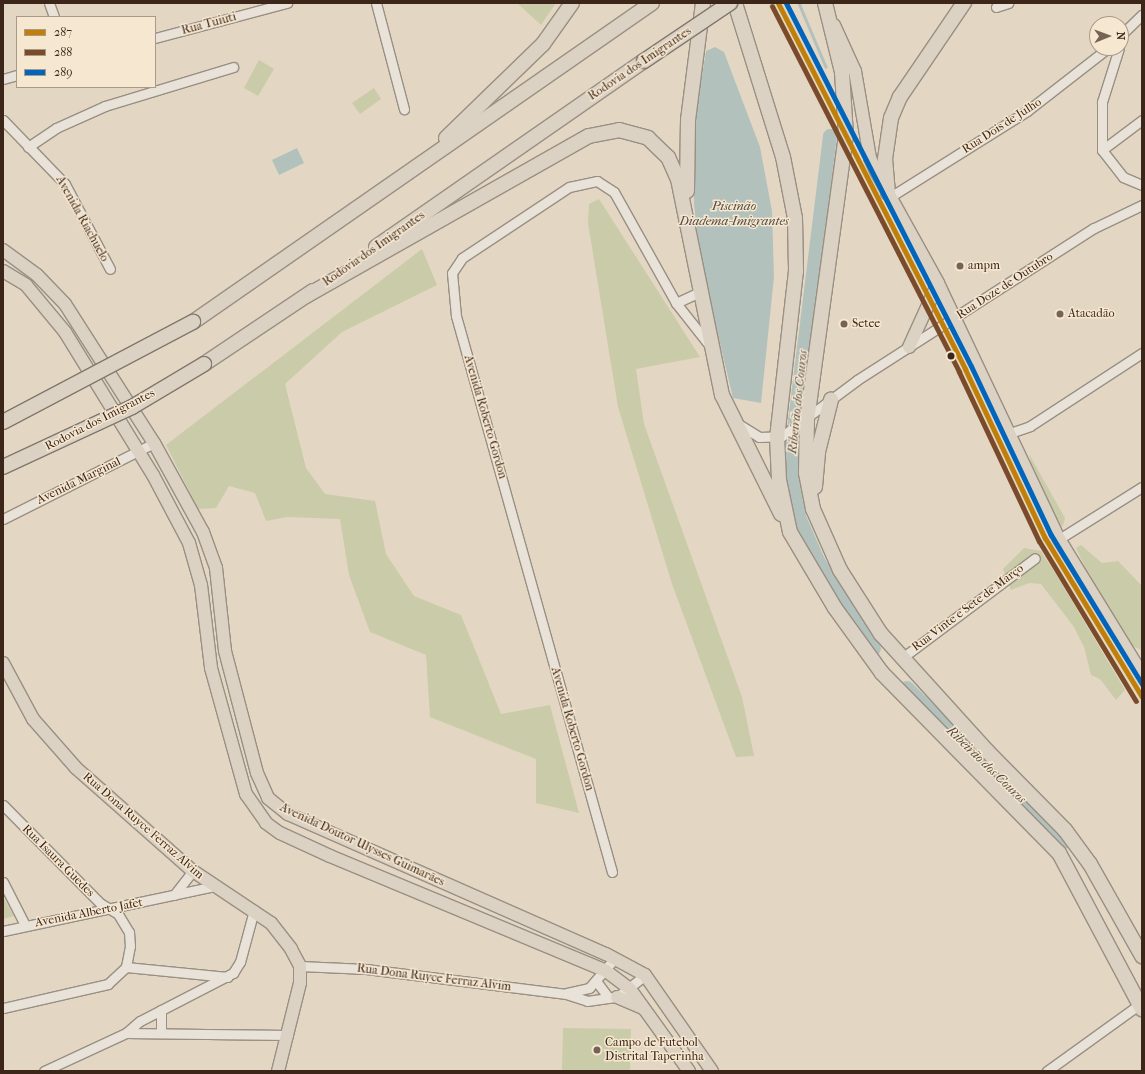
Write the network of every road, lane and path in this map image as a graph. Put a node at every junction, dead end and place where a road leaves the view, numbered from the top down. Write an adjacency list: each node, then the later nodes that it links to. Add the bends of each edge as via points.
1 (49, 3): 14 (street)
2 (287, 3): 16 (street, Rua Tuiuti)
3 (376, 3): 22 (street)
4 (572, 3): 27 (highway, via 543,44)
5 (651, 3): 27 (highway)
6 (703, 3): 31 (highway, via 686,146)
7 (730, 3): 38 (highway, Rodovia dos Imigrantes, bridge)
8 (735, 3): 49 (highway, via 783,157 795,218 796,272)
9 (964, 3): 29 (highway, via 900,98 891,118 885,159)
10 (1008, 3): 12 (street)
11 (826, 6): 29 (main road, via 856,71 870,158); 47 (highway, via 842,72 846,135)
12 (996, 7)
13 (1142, 15): 15 (street)
14 (54, 16)
15 (1129, 27)
16 (156, 38)
17 (1098, 56): 29 (street, Rua Dois de Julho, via 1027,111)
18 (1116, 56): 26 (street, via 1102,102)
19 (233, 67): 25 (street, via 105,106 56,128)
20 (16, 75): 21 (street)
21 (3, 78)
22 (404, 109)
23 (3, 120): 25 (street, Avenida Riachuelo)
24 (1142, 120): 26 (street)
25 (28, 147): 34 (street, Avenida Riachuelo, via 65,184)
26 (1102, 150): 28 (street, via 1123,178)
27 (411, 172): 46 (highway, bridge, via 193,322)
28 (1142, 184)
29 (889, 195): 36 (main road)
30 (1142, 205): 40 (street, Rua Doze de Outubro, via 1094,228)
31 (689, 225): 37 (highway); 38 (highway, via 674,168 660,147 633,132 604,131 589,136)
32 (3, 250): 33 (main road, Avenida Doutor Ulysses Guimarães)
33 (9, 256): 50 (main road, Avenida Doutor Ulysses Guimarães, via 37,275 65,304)
34 (110, 269)
35 (3, 271): 51 (main road, Avenida Doutor Ulysses Guimarães, via 26,285 54,318)
36 (938, 283): 40 (main road); 41 (main road)
37 (700, 292): 39 (street); 42 (highway)
38 (306, 296): 52 (highway, Rodovia dos Imigrantes, bridge, via 204,364 132,407)
39 (676, 302): 42 (street, Avenida Roberto Gordon); 70 (street, Avenida Roberto Gordon, via 614,192 597,180 573,184 479,246 457,265 451,283 458,323)
40 (955, 318): 41 (street, Rua Doze de Outubro); 48 (main road)
41 (909, 347): 44 (street, Rua Doze de Outubro)
42 (712, 349): 45 (highway)
43 (1142, 353): 48 (street, via 1030,426)
44 (832, 400): 47 (street, Rua Doze de Outubro); 54 (highway, via 818,452)
45 (731, 417): 49 (street, via 754,435); 56 (highway)
46 (3, 422)
47 (804, 422): 49 (street, Rua Doze de Outubro); 54 (highway, via 806,473)
48 (1010, 433): 58 (main road)
49 (780, 436): 56 (highway, via 779,480)
50 (154, 444): 51 (street, Avenida Marginal); 60 (main road, Avenida Doutor Ulysses Guimarães, via 204,532)
51 (139, 452): 55 (street, Avenida Marginal); 57 (main road, Avenida Doutor Ulysses Guimarães)
52 (3, 467)
53 (1142, 487): 58 (street)
54 (813, 509): 63 (highway, via 858,602)
55 (3, 519)
56 (790, 532): 89 (highway, via 835,608 880,669 1059,853)
57 (187, 538): 60 (main road, via 194,546 205,585 212,587); 61 (main road, Avenida Doutor Ulysses Guimarães, via 197,567)
58 (1059, 539): 65 (main road)
59 (1035, 558): 63 (street, Rua Vinte e Sete de Março)
60 (218, 582): 62 (main road, Avenida Doutor Ulysses Guimarães)
61 (202, 601): 62 (main road, via 210,597 214,600 217,638); 67 (main road, Avenida Doutor Ulysses Guimarães, via 211,668 246,794 272,828)
62 (225, 651): 68 (main road, Avenida Doutor Ulysses Guimarães, via 257,773 268,798 288,814)
63 (902, 658): 78 (highway, via 1078,846)
64 (3, 663): 69 (main road, Rua Dona Ruyce Ferraz Alvim, via 23,703 55,746)
65 (1141, 669)
66 (3, 805): 74 (street, Rua Isaura Guedes)
67 (330, 856): 68 (main road, via 352,856 380,866); 82 (main road, Avenida Doutor Ulysses Guimarães)
68 (391, 860): 79 (main road, Avenida Doutor Ulysses Guimarães)
69 (193, 871): 72 (main road, Rua Dona Ruyce Ferraz Alvim); 73 (street)
70 (612, 872)
71 (3, 882): 76 (street)
72 (214, 886): 73 (street, Avenida Alberto Jafet); 75 (main road, Rua Dona Ruyce Ferraz Alvim)
73 (174, 895): 74 (street, Avenida Alberto Jafet)
74 (109, 909): 76 (street, Avenida Alberto Jafet); 81 (street, Rua Isaura Guedes, via 123,920 129,932)
75 (254, 910): 80 (main road, Rua Dona Ruyce Ferraz Alvim, via 280,933); 84 (street, via 240,962)
76 (25, 925): 77 (street, Avenida Alberto Jafet)
77 (3, 931)
78 (1142, 956)
79 (615, 958): 82 (street, Rua Dona Ruyce Ferraz Alvim); 83 (main road, Avenida Doutor Ulysses Guimarães)
80 (300, 966): 87 (street, Rua Dona Ruyce Ferraz Alvim, via 366,970); 95 (main road, via 300,983)
81 (126, 967): 84 (street); 90 (street, via 100,987)
82 (606, 971): 85 (street, Rua Dona Ruyce Ferraz Alvim); 86 (main road, Avenida Doutor Ulysses Guimarães)
83 (645, 976): 86 (street, Rua Dona Ruyce Ferraz Alvim); 99 (main road, Avenida Doutor Ulysses Guimarães)
84 (228, 977): 92 (street)
85 (596, 981): 87 (street, Rua Dona Ruyce Ferraz Alvim, via 584,991); 88 (street)
86 (630, 989): 88 (street, Rua Dona Ruyce Ferraz Alvim); 91 (main road, Avenida Doutor Ulysses Guimarães)
87 (566, 994): 88 (street, Rua Dona Ruyce Ferraz Alvim, via 587,1001)
88 (613, 998): 91 (main road)
89 (1141, 1006): 100 (street)
90 (3, 1008)
91 (643, 1008): 98 (main road, Avenida Doutor Ulysses Guimarães)
92 (161, 1010): 93 (street); 94 (street)
93 (162, 1031): 94 (street); 95 (street)
94 (126, 1033): 96 (street)
95 (288, 1035): 97 (main road)
96 (44, 1071)
97 (278, 1071)
98 (689, 1071)
99 (712, 1071)
100 (1048, 1071)

